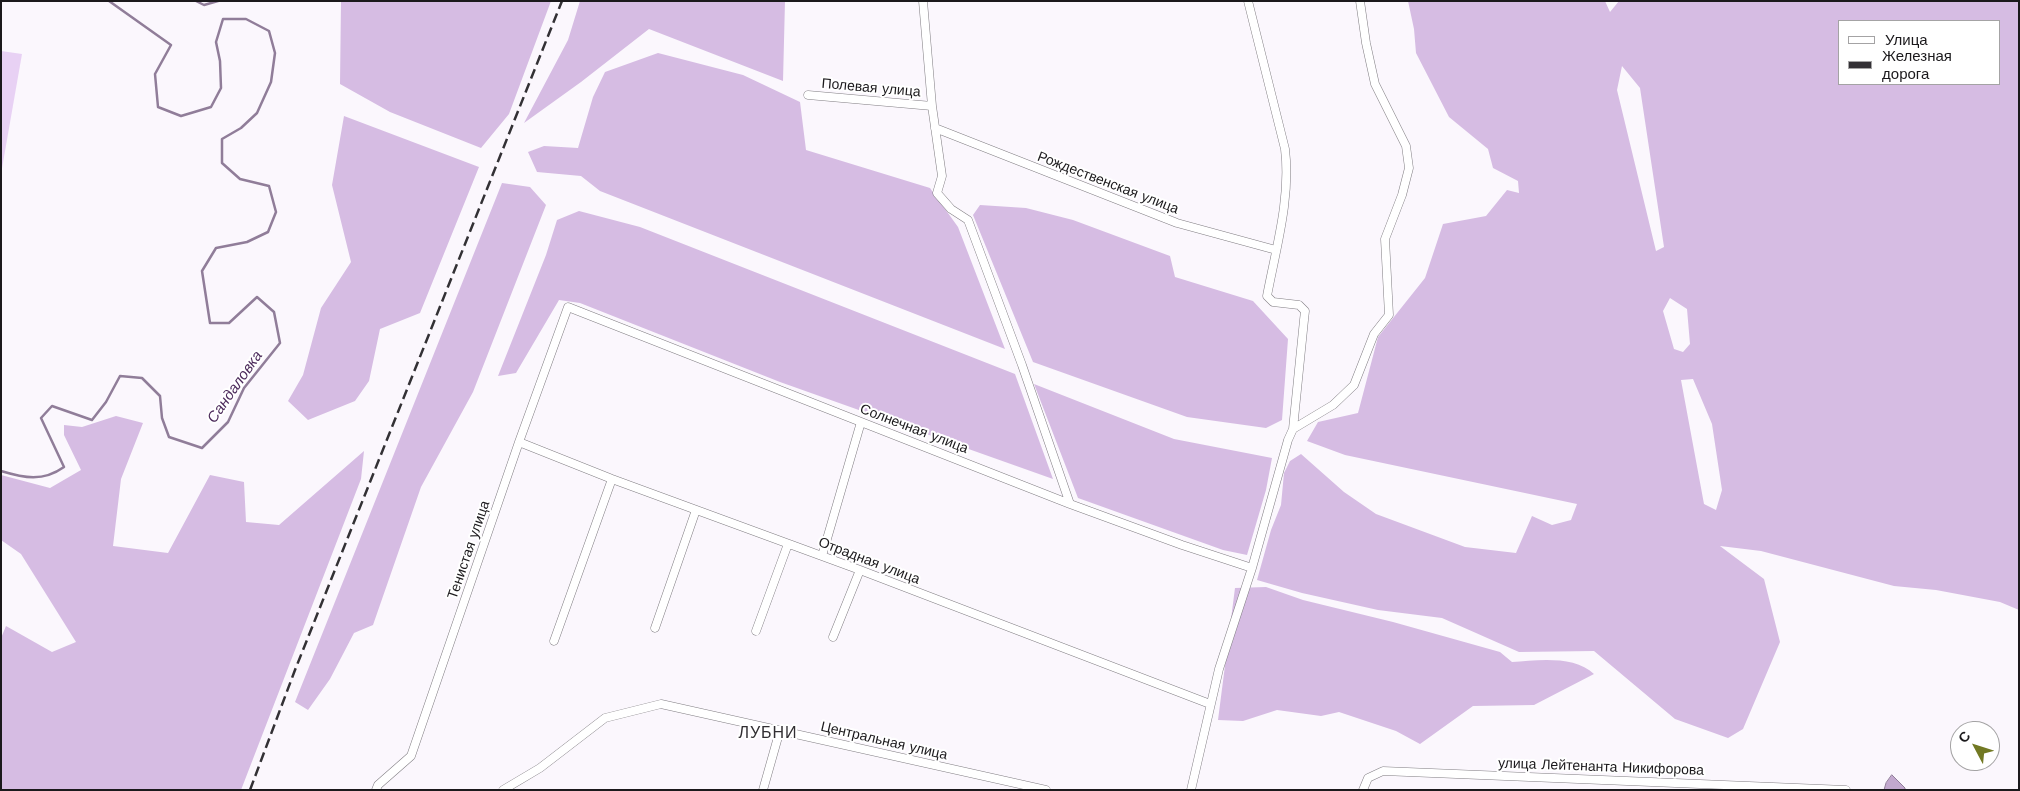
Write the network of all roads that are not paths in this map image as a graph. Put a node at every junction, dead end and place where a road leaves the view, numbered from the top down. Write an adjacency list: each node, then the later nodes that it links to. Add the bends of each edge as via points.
1 (924, 1): 5 (street)
2 (1248, 1): 7 (street, via 1287,163 1286,195)
3 (1360, 1): 10 (street, via 1375,84 1406,146 1408,168 1402,195 1385,239 1389,310 1374,334 1354,385 1333,405)
4 (808, 95): 5 (street, Полевая улица)
5 (932, 106): 6 (street)
6 (935, 128): 7 (street, Рождественская улица, via 1177,224); 13 (street, via 942,176 937,193 951,209 968,220)
7 (1276, 250): 10 (street, via 1267,296 1273,302 1299,305 1305,311)
8 (568, 307): 9 (street, Солнечная улица); 11 (street, Тенистая улица)
9 (860, 422): 13 (street, Солнечная улица); 16 (street)
10 (1293, 429): 17 (street)
11 (519, 442): 12 (street, Отрадная улица); 25 (street, Тенистая улица, via 411,756)
12 (612, 479): 14 (street, Отрадная улица); 22 (street)
13 (1070, 504): 17 (street, Солнечная улица)
14 (696, 510): 15 (street, Отрадная улица); 19 (street)
15 (788, 544): 16 (street, Отрадная улица); 20 (street)
16 (822, 556): 18 (street, Отрадная улица)
17 (1252, 568): 23 (street)
18 (860, 570): 21 (street); 23 (street, Отрадная улица)
19 (655, 628)
20 (756, 631)
21 (833, 636)
22 (554, 641)
23 (1210, 704): 29 (street)
24 (780, 730): 26 (street, Центральная улица, via 661,704 605,718 540,768); 27 (street); 28 (street, Центральная улица)
25 (376, 790)
26 (503, 790)
27 (763, 790)
28 (1046, 790)
29 (1190, 790)
30 (1363, 790): 31 (street, улица Лейтенанта Никифорова, via 1368,778 1383,771)
31 (1846, 790)

